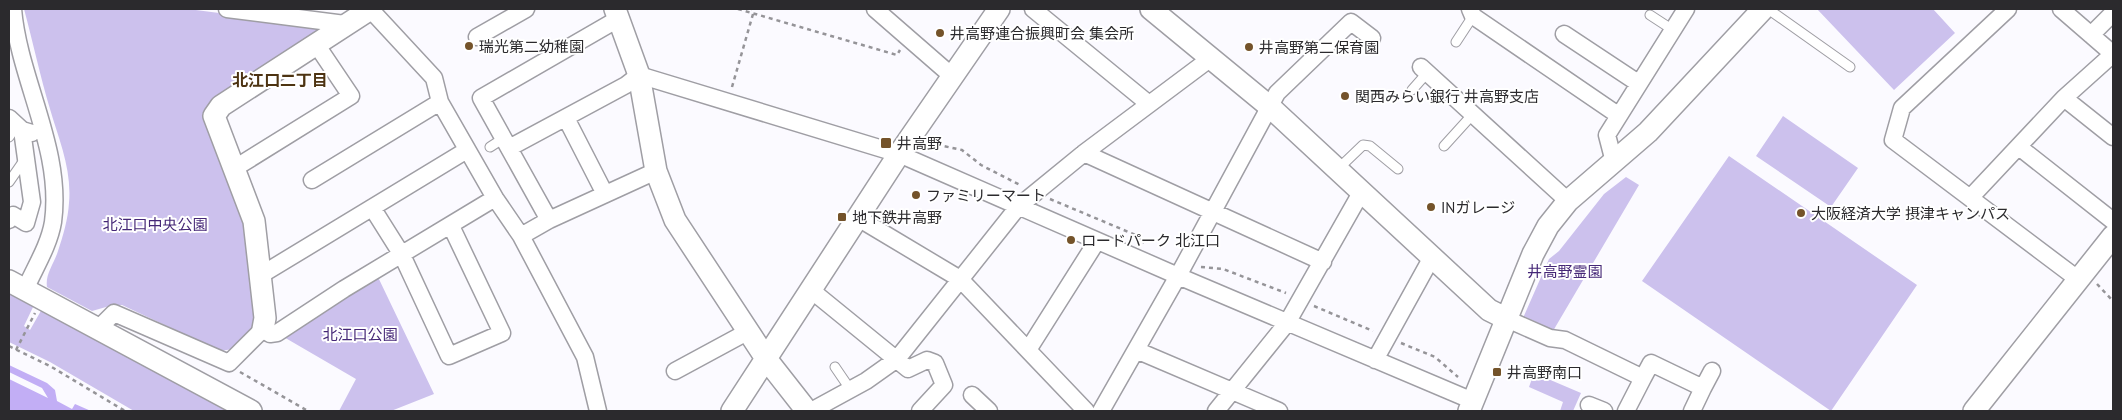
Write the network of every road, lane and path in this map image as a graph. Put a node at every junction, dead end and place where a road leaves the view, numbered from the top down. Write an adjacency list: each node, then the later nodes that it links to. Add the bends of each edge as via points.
1 (13, 9): 46 (street)
2 (227, 9): 21 (street)
3 (369, 9): 21 (street); 39 (street, via 434,78)
4 (526, 9): 25 (street)
5 (738, 9): 19 (path)
6 (752, 9): 19 (path)
7 (875, 9): 34 (street)
8 (999, 9): 34 (street)
9 (1033, 9): 40 (street)
10 (1150, 9): 30 (street)
11 (1686, 9): 22 (street)
12 (1763, 9): 56 (street, via 1648,132)
13 (1768, 9): 31 (lane)
14 (2008, 9): 66 (street, via 1902,108 1892,140)
15 (2062, 9): 24 (street)
16 (1472, 12): 27 (lane); 43 (street)
17 (2113, 13): 24 (street)
18 (617, 14): 33 (street); 48 (street, via 481,98)
19 (753, 14): 29 (path, via 897,55); 37 (path)
20 (1650, 15): 22 (lane)
21 (345, 24): 28 (street)
22 (1673, 30): 35 (street)
23 (1564, 34): 35 (street)
24 (2091, 35): 38 (street, via 2113,54)
25 (477, 37)
26 (1372, 38): 41 (street, via 1351,22 1277,93)
27 (1456, 42)
28 (316, 44): 57 (street, via 220,106 214,116); 57 (street, via 351,96)
29 (902, 46)
30 (1210, 58): 40 (street); 41 (street)
31 (1850, 68)
32 (1424, 70): 36 (lane); 42 (street)
33 (638, 75): 44 (street); 54 (street); 60 (street)
34 (952, 76): 54 (street)
35 (1638, 82): 43 (street)
36 (1412, 90)
37 (730, 93)
38 (2064, 98): 47 (street); 51 (street)
39 (440, 102): 52 (street); 61 (street)
40 (1149, 104): 53 (street)
41 (1270, 107): 58 (street); 70 (street)
42 (1473, 114): 49 (lane); 67 (street)
43 (1618, 115): 56 (street, via 1607,135)
44 (566, 118): 48 (street); 64 (street)
45 (14, 127): 46 (street); 55 (street)
46 (44, 136): 86 (street, via 55,191 53,224 43,251)
47 (2113, 137)
48 (507, 143): 50 (lane); 73 (street)
49 (1444, 146)
50 (490, 147)
51 (2019, 147): 66 (street); 74 (street)
52 (467, 150): 65 (street); 69 (street)
53 (1084, 153): 68 (street); 70 (street)
54 (899, 154): 68 (street); 71 (street)
55 (26, 157): 62 (lane); 72 (street, via 32,202 26,223 13,215)
56 (1614, 162): 67 (street)
57 (235, 168): 83 (street, via 254,221)
58 (1338, 168): 59 (lane, via 1363,145 1370,146); 63 (street)
59 (1398, 169)
60 (656, 171): 64 (street); 95 (street, via 675,220)
61 (312, 180)
62 (9, 182)
63 (1362, 191): 80 (street); 81 (street)
64 (605, 194): 73 (street)
65 (495, 198): 75 (street); 76 (street)
66 (1970, 198): 84 (street)
67 (1568, 201): 91 (street, via 1548,226 1533,254)
68 (1018, 207): 78 (street); 85 (street)
69 (373, 209): 79 (street); 83 (street)
70 (1212, 213): 81 (street); 82 (street)
71 (858, 218): 85 (street); 87 (street)
72 (9, 220)
73 (549, 220): 76 (street)
74 (2113, 221)
75 (451, 226): 79 (street); 79 (street, via 502,333 449,356)
76 (521, 236): 117 (street, via 585,357)
77 (2113, 236): 84 (street)
78 (1097, 241): 82 (street); 99 (street)
79 (402, 254): 94 (street, via 277,333 270,334)
80 (1432, 257): 91 (street, via 1489,310); 96 (street)
81 (1322, 262): 88 (street)
82 (1181, 271): 88 (path, via 1223,269); 92 (street); 100 (street)
83 (261, 275): 94 (street)
84 (2082, 276): 89 (path); 128 (street)
85 (960, 280): 99 (street); 101 (street)
86 (17, 285): 93 (street)
87 (811, 290): 101 (street); 102 (street)
88 (1300, 300): 92 (street); 96 (path)
89 (2113, 301)
90 (38, 308): 98 (path)
91 (1507, 319): 108 (street, via 1550,338 1565,340); 113 (street)
92 (1287, 323): 103 (street); 112 (street)
93 (98, 329): 104 (street, via 114,312); 115 (street)
94 (263, 329): 104 (street)
95 (750, 331): 102 (street); 106 (street)
96 (1388, 338): 103 (street); 109 (path, via 1435,357)
97 (9, 346): 98 (path)
98 (16, 350): 114 (path, via 50,366)
99 (1028, 350): 122 (street)
100 (1136, 350): 112 (street); 123 (street)
101 (897, 359): 111 (street); 121 (street, via 908,369 926,360 934,363 944,385)
102 (767, 360): 118 (street); 119 (street)
103 (1375, 360): 113 (street)
104 (228, 363): 116 (path, via 246,377)
105 (836, 367): 111 (lane)
106 (676, 371)
107 (1712, 371): 110 (street)
108 (1643, 378): 110 (street, via 1650,363); 126 (street)
109 (1461, 381)
110 (1703, 388): 127 (street)
111 (850, 389): 120 (street)
112 (1231, 392): 124 (street); 125 (street)
113 (1471, 406)
114 (125, 411)
115 (251, 411)
116 (308, 411)
117 (598, 411)
118 (732, 411)
119 (807, 411)
120 (811, 411)
121 (920, 411)
122 (1086, 411)
123 (1101, 411)
124 (1216, 411)
125 (1279, 411)
126 (1626, 411)
127 (1692, 411)
128 (1974, 411)

